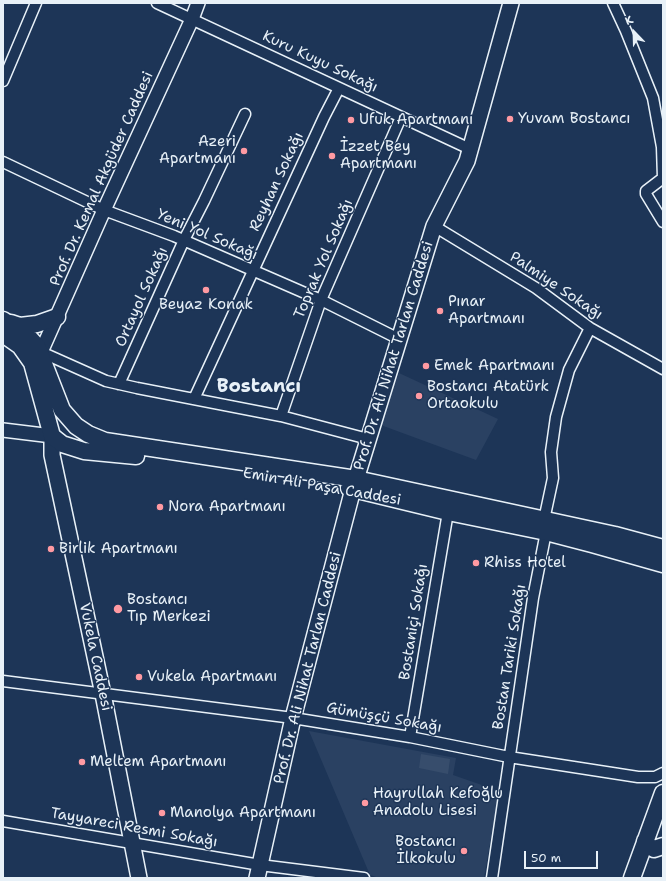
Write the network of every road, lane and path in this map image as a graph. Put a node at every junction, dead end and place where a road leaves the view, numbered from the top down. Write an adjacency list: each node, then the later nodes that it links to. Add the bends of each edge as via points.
1 (36, 3): 7 (street)
2 (157, 3): 6 (street, Kuru Kuyu Sokağı)
3 (198, 3): 6 (street, Prof. Dr. Kemal Akgüder Caddesi)
4 (511, 3): 11 (main road, Prof. Dr. Ali Nihat Tarlan Caddesi)
5 (613, 3): 13 (street, via 653,98 662,147)
6 (192, 19): 8 (street, Kuru Kuyu Sokağı); 14 (street, Prof. Dr. Kemal Akgüder Caddesi)
7 (3, 81)
8 (339, 88): 10 (street, Kuru Kuyu Sokağı); 18 (street, Reyhan Sokağı)
9 (245, 114): 17 (street, Ortayol Sokağı)
10 (401, 116): 11 (street, Kuru Kuyu Sokağı); 19 (street, Toprak Yol Sokağı)
11 (470, 149): 16 (main road, Prof. Dr. Ali Nihat Tarlan Caddesi, via 467,161)
12 (3, 162): 14 (street, Yeni Yol Sokağı)
13 (663, 178): 15 (street, via 646,191)
14 (104, 210): 17 (street, Yeni Yol Sokağı); 20 (street, Prof. Dr. Kemal Akgüder Caddesi)
15 (663, 222)
16 (434, 226): 22 (street, Palmiye Sokağı, via 536,288); 24 (main road, Prof. Dr. Ali Nihat Tarlan Caddesi)
17 (184, 240): 18 (street, Yeni Yol Sokağı); 28 (street, Ortayol Sokağı)
18 (253, 270): 19 (street, Yeni Yol Sokağı); 29 (street, Reyhan Sokağı)
19 (321, 300): 24 (street, Yeni Yol Sokağı); 30 (street, Toprak Yol Sokağı)
20 (57, 316): 21 (main road, via 37,324 20,326); 25 (street, Prof. Dr. Kemal Akgüder Caddesi)
21 (3, 320): 25 (main road, Emin Ali Paşa Caddesi, via 31,338)
22 (590, 328): 27 (street, Palmiye Sokağı); 37 (street, Bostan Tariki Sokağı, via 569,370 556,417 550,452 553,478)
23 (3, 334): 26 (main road, via 23,349)
24 (398, 339): 34 (main road, Prof. Dr. Ali Nihat Tarlan Caddesi)
25 (41, 352): 26 (street, Prof. Dr. Kemal Akgüder Caddesi); 28 (street, via 106,381); 31 (main road, Emin Ali Paşa Caddesi, via 62,410)
26 (34, 367): 33 (main road)
27 (663, 369)
28 (119, 384): 29 (street)
29 (194, 399): 30 (street)
30 (281, 416): 34 (street)
31 (76, 426): 33 (main road, via 61,427); 35 (main road, Emin Ali Paşa Caddesi, via 105,441)
32 (3, 430): 33 (street, Emin Ali Paşa Caddesi)
33 (52, 436): 35 (main road, Emin Ali Paşa Caddesi, via 62,444 84,451); 41 (main road, Vukela Caddesi, via 52,455)
34 (368, 439): 35 (main road, Prof. Dr. Ali Nihat Tarlan Caddesi)
35 (354, 484): 36 (main road, Emin Ali Paşa Caddesi); 37 (main road, Emin Ali Paşa Caddesi); 42 (main road, Prof. Dr. Ali Nihat Tarlan Caddesi)
36 (448, 512): 37 (main road, Emin Ali Paşa Caddesi); 43 (street, Bostaniçi Sokağı)
37 (545, 526): 38 (main road, Emin Ali Paşa Caddesi, via 615,535); 39 (main road, Emin Ali Paşa Caddesi, via 592,544); 44 (street, Bostan Tariki Sokağı)
38 (663, 548)
39 (663, 564)
40 (3, 682): 41 (street, Gümüşçü Sokağı)
41 (103, 694): 42 (street, Gümüşçü Sokağı); 49 (main road, Vukela Caddesi)
42 (293, 718): 43 (street, Gümüşçü Sokağı); 51 (main road, Prof. Dr. Ali Nihat Tarlan Caddesi)
43 (410, 737): 44 (street, Gümüşçü Sokağı)
44 (509, 757): 45 (street, Gümüşçü Sokağı, via 638,777 654,777); 54 (street, Bostan Tariki Sokağı)
45 (663, 773)
46 (663, 793): 48 (main road)
47 (3, 821): 49 (street, Tayyareci Resmi Sokağı)
48 (645, 841): 50 (main road, via 654,849); 55 (main road)
49 (132, 842): 51 (street, Tayyareci Resmi Sokağı); 52 (main road, Vukela Caddesi)
50 (663, 846)
51 (258, 871): 53 (street, Tayyareci Resmi Sokağı)
52 (139, 878)
53 (364, 878)
54 (492, 878)
55 (632, 878)

